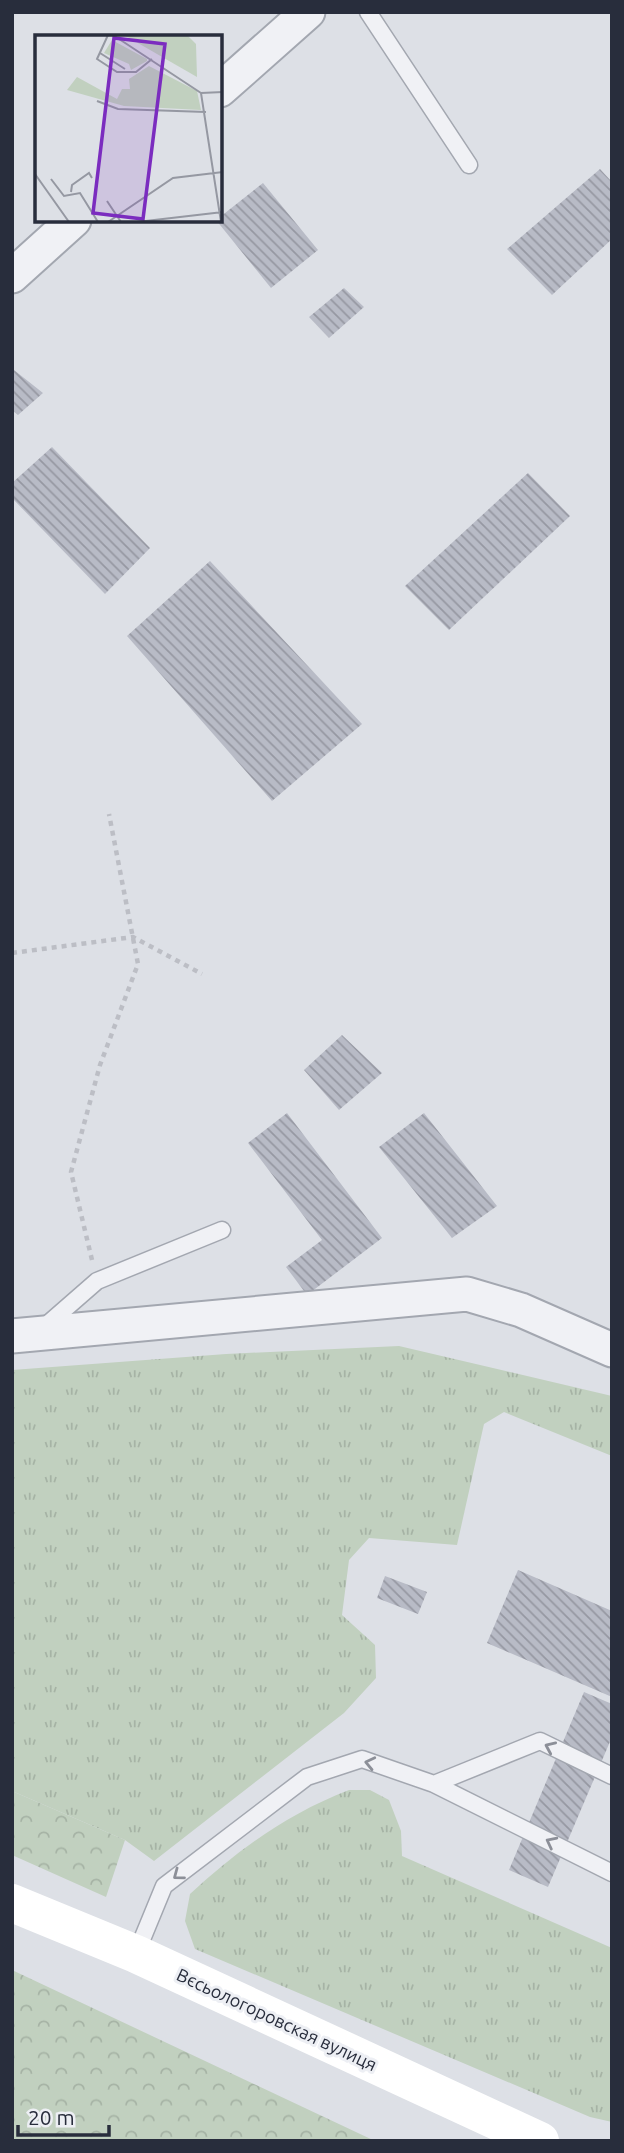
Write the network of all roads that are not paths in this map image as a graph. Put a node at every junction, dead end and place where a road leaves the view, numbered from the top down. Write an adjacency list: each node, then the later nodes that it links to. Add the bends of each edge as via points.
1 (307, 12): 3 (street)
2 (368, 12): 4 (lane)
3 (222, 88)
4 (469, 165)
5 (72, 222): 6 (street)
6 (12, 276)
7 (222, 1230): 8 (lane, via 97,1281)
8 (25, 1334): 9 (street, via 467,1294 521,1310)
9 (612, 1350)
10 (612, 1776): 11 (lane, one-way to 11, via 540,1741)
11 (434, 1784): 12 (lane, one-way to 11); 14 (lane, one-way to 14, via 362,1759 307,1777 164,1885)
12 (612, 1872)
13 (12, 1903): 14 (street, Вєсьологоровская вулиця)
14 (136, 1954): 15 (street, Вєсьологоровская вулиця)
15 (540, 2141)

